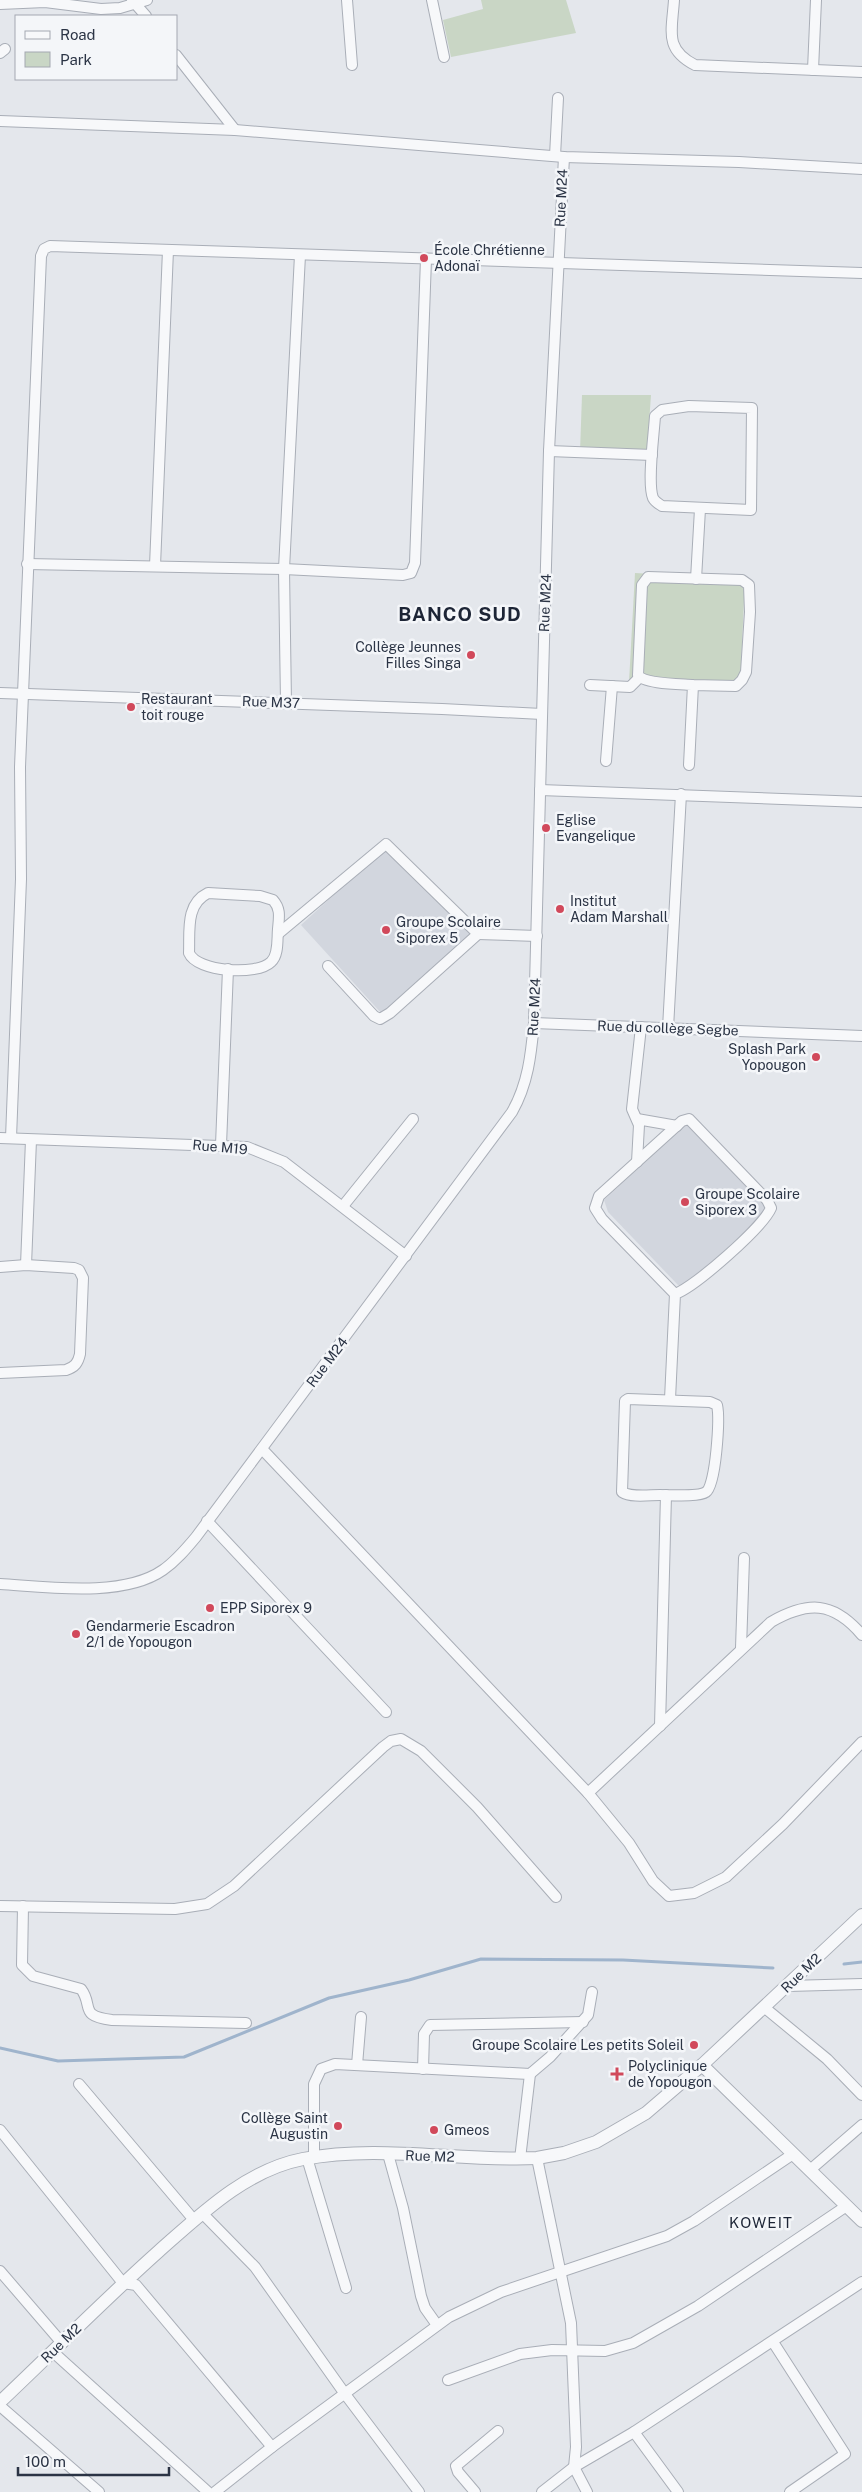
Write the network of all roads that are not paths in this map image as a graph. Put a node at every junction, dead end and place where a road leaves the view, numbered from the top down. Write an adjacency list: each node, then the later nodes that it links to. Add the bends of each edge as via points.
1 (148, 0): 6 (street)
2 (347, 0): 11 (street)
3 (432, 0): 9 (street)
4 (674, 0): 12 (street, via 673,44 681,58 695,65)
5 (816, 0): 12 (street)
6 (134, 2): 7 (street, via 120,8 101,9 37,2); 8 (street)
7 (0, 4)
8 (145, 15)
9 (444, 57)
10 (178, 58): 16 (street)
11 (352, 65)
12 (813, 70): 13 (street)
13 (862, 72)
14 (558, 98): 17 (street, Rue M24)
15 (0, 121): 16 (street)
16 (235, 130): 17 (street)
17 (559, 156): 18 (street); 22 (street, Rue M24)
18 (862, 169)
19 (168, 250): 20 (street); 27 (street, via 50,246 44,249 41,256); 28 (street)
20 (300, 254): 21 (street); 29 (street)
21 (426, 259): 22 (street); 29 (street, via 415,563 411,572 403,576)
22 (558, 263): 23 (street); 24 (street, Rue M24)
23 (862, 273)
24 (549, 451): 25 (street); 38 (street, Rue M24)
25 (652, 455): 26 (street, via 654,501 662,506); 26 (street, via 655,416 662,410 689,406 751,406 752,510)
26 (700, 509): 30 (street)
27 (28, 564): 28 (street); 36 (street)
28 (155, 566): 29 (street)
29 (284, 569): 37 (street)
30 (696, 578): 31 (street, via 645,579 642,585); 33 (street, via 748,582 750,612 746,672 742,680 736,686)
31 (639, 678): 33 (street); 34 (street, via 633,686)
32 (590, 685): 34 (street)
33 (693, 685): 40 (street)
34 (612, 686): 39 (street)
35 (0, 693): 36 (street, Rue M37)
36 (23, 694): 37 (street, Rue M37); 57 (street, via 21,888)
37 (286, 703): 38 (street, Rue M37)
38 (542, 714): 41 (street, Rue M24)
39 (606, 761)
40 (689, 765)
41 (540, 790): 42 (street); 46 (street, Rue M24)
42 (681, 794): 43 (street); 51 (street)
43 (862, 802)
44 (278, 934): 45 (street, via 386,844); 48 (street, via 272,962 256,968); 48 (street, via 280,913 273,900 214,893 203,896 191,912 189,953 197,963)
45 (478, 934): 46 (street); 47 (street, via 380,1019)
46 (536, 936): 49 (street, Rue M24)
47 (328, 966)
48 (228, 969): 59 (street)
49 (534, 1023): 50 (street, Rue du collège Segbe); 62 (street, Rue M24, via 531,1057 521,1096)
50 (642, 1027): 51 (street, Rue du collège Segbe); 54 (street, via 632,1109)
51 (668, 1028): 52 (street, Rue du collège Segbe)
52 (862, 1036)
53 (413, 1119): 61 (street)
54 (637, 1119): 55 (street); 60 (street)
55 (677, 1126): 60 (street); 65 (street, via 685,1119 692,1122 771,1208 707,1274)
56 (0, 1138): 57 (street, Rue M19)
57 (11, 1138): 58 (street, Rue M19)
58 (31, 1140): 59 (street, Rue M19); 63 (street)
59 (221, 1145): 61 (street, Rue M19, via 247,1147 284,1162)
60 (637, 1162): 65 (street, via 599,1196 595,1208)
61 (343, 1206): 62 (street, Rue M19)
62 (406, 1256): 68 (street, Rue M24)
63 (26, 1265): 64 (street); 66 (street, via 74,1268 82,1274 78,1362 66,1370)
64 (0, 1267)
65 (675, 1294): 67 (street)
66 (0, 1373)
67 (670, 1399): 69 (street, via 710,1402 718,1410 711,1486 702,1494); 69 (street, via 625,1401 621,1488 625,1494)
68 (262, 1449): 70 (street, Rue M24); 78 (street)
69 (666, 1495): 76 (street)
70 (207, 1521): 72 (street, Rue M24, via 174,1561 162,1571 135,1582 81,1588); 75 (street)
71 (744, 1558): 74 (street)
72 (0, 1584)
73 (862, 1635): 74 (street, via 844,1618 820,1606 789,1612 771,1622)
74 (741, 1648): 76 (street)
75 (386, 1712)
76 (660, 1726): 78 (street)
77 (862, 1742): 78 (street, via 783,1824 726,1877 694,1893 669,1896 660,1889 629,1843)
78 (588, 1793)
79 (556, 1896): 81 (street, via 477,1807 421,1751 401,1739 383,1746 234,1886 206,1904 159,1910)
80 (0, 1906): 81 (street)
81 (22, 1906): 89 (street, via 22,1966 33,1976 81,1989 89,2012 94,2016 112,2020)
82 (862, 1915): 84 (street, Rue M2)
83 (862, 1984): 84 (street)
84 (788, 1986): 86 (street, Rue M2)
85 (592, 1992): 88 (street, via 590,2008)
86 (765, 2008): 91 (street, Rue M2); 95 (street, via 827,2059)
87 (361, 2017): 90 (street)
88 (583, 2022): 92 (street, via 430,2025 424,2034); 93 (street)
89 (246, 2023)
90 (358, 2065): 92 (street); 100 (street, via 327,2065 316,2076)
91 (702, 2065): 99 (street); 101 (street, Rue M2, via 646,2113 623,2128 580,2148)
92 (423, 2069): 93 (street)
93 (530, 2074): 102 (street)
94 (79, 2084): 105 (street)
95 (862, 2095)
96 (862, 2125): 103 (street)
97 (0, 2130): 110 (street)
98 (388, 2154): 100 (street, Rue M2); 102 (street, Rue M2); 112 (street, via 421,2296)
99 (793, 2154): 103 (street); 108 (street, via 682,2228 629,2250)
100 (310, 2158): 105 (street, Rue M2, via 289,2162 248,2180); 111 (street)
101 (537, 2158): 102 (street, Rue M2); 108 (street)
102 (520, 2159)
103 (810, 2170): 104 (street)
104 (846, 2207): 106 (street); 115 (street, via 646,2338 605,2351)
105 (198, 2217): 110 (street, Rue M2); 117 (street, via 255,2267)
106 (861, 2219)
107 (0, 2271): 114 (street)
108 (559, 2272): 112 (street, via 501,2292); 115 (street, via 571,2323)
109 (862, 2282): 113 (street)
110 (123, 2283): 114 (street, Rue M2); 122 (street, via 136,2285)
111 (346, 2288)
112 (437, 2325): 117 (street)
113 (773, 2342): 121 (street); 132 (street, via 845,2454)
114 (57, 2347): 118 (street, Rue M2); 125 (street)
115 (573, 2350): 116 (street, via 520,2354); 123 (street)
116 (448, 2380)
117 (344, 2394): 122 (street); 127 (street)
118 (0, 2402)
119 (0, 2406): 124 (street)
120 (498, 2431): 128 (street, via 456,2466)
121 (634, 2432): 123 (street); 131 (street)
122 (272, 2446): 126 (street)
123 (574, 2467): 129 (street); 130 (street)
124 (99, 2492)
125 (208, 2492)
126 (215, 2492)
127 (419, 2492)
128 (475, 2492)
129 (542, 2492)
130 (587, 2492)
131 (678, 2492)
132 (790, 2492)

